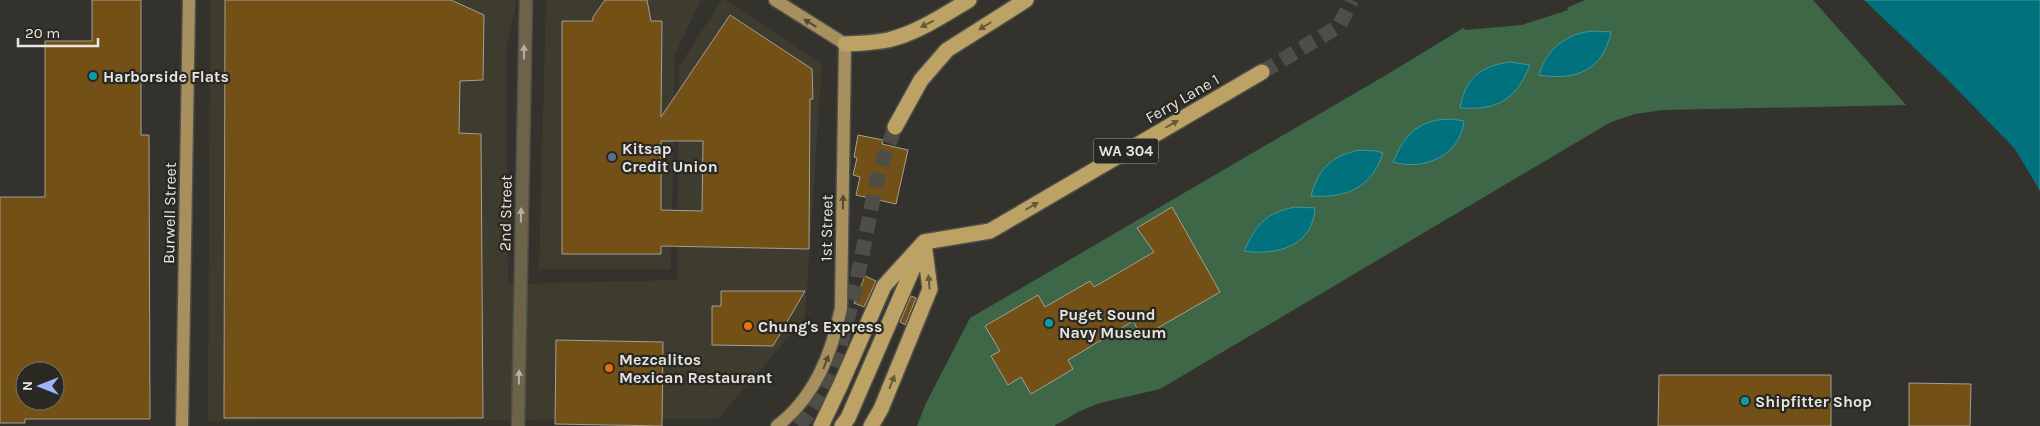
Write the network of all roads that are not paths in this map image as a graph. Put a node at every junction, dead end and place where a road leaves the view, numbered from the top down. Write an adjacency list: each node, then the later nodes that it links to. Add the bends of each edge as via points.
1 (189, 0): 10 (main road, Burwell Street)
2 (526, 0): 11 (street, 2nd Street, one-way to 2)
3 (775, 0): 6 (main road, one-way to 3)
4 (969, 0): 6 (highway, one-way to 6, via 904,35 874,43)
5 (1026, 0): 8 (highway, one-way to 8, via 947,50 921,80)
6 (845, 44): 12 (main road, 1st Street, one-way to 6, via 801,404 823,370 841,308)
7 (1262, 72): 9 (highway, Ferry Lane 1 / WA 304, one-way to 7, via 990,231)
8 (895, 127)
9 (924, 242): 13 (highway, via 884,286); 14 (highway, via 852,410); 15 (highway, one-way to 9, via 930,289)
10 (182, 426)
11 (518, 426)
12 (777, 426)
13 (821, 426)
14 (842, 426)
15 (871, 426)

